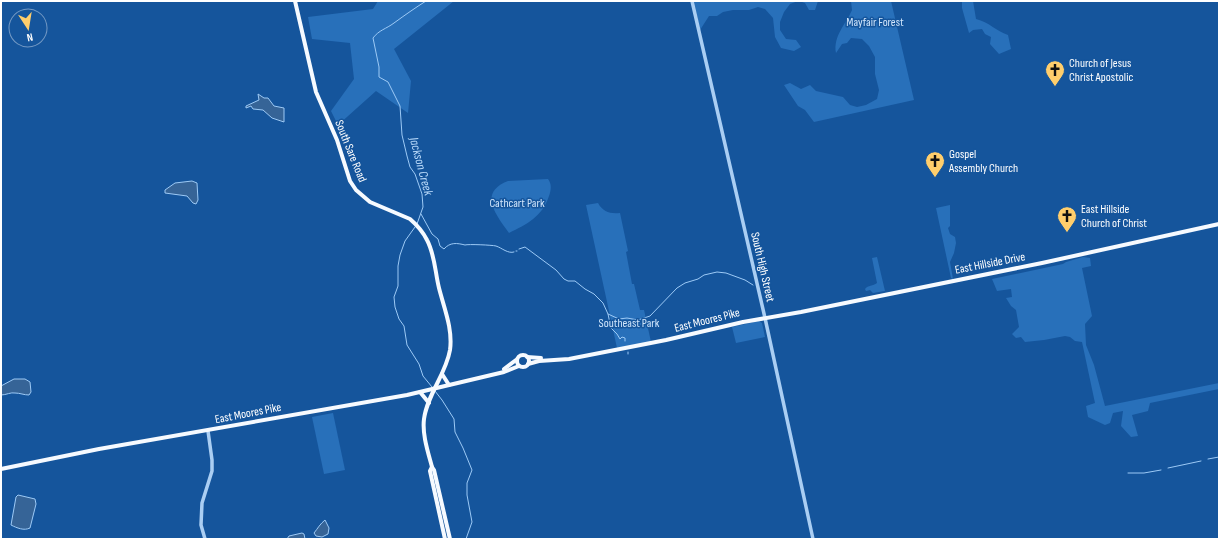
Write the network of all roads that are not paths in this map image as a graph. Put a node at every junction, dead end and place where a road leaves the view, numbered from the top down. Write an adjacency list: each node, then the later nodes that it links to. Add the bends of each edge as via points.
1 (295, 1): 11 (main road, South Sare Road, via 316,92 337,140 350,181 370,202 410,219 426,238 431,250 450,329 450,352)
2 (692, 1): 4 (street, South High Street)
3 (1219, 224): 4 (main road, East Hillside Drive, via 1042,263)
4 (765, 318): 7 (main road, East Moores Pike); 22 (street, South High Street)
5 (527, 357): 6 (main road, via 520,355); 7 (main road, East Moores Pike); 8 (main road)
6 (516, 360): 9 (main road); 10 (main road, East Moores Pike)
7 (560, 360): 8 (main road, East Moores Pike)
8 (528, 364): 9 (main road, via 524,367)
9 (519, 366): 10 (main road, East Moores Pike)
10 (499, 373): 12 (main road, East Moores Pike)
11 (442, 374): 12 (main road); 13 (main road, South Sare Road)
12 (449, 385): 13 (main road, East Moores Pike)
13 (436, 388): 14 (main road, East Moores Pike); 15 (main road, South Sare Road)
14 (420, 392): 15 (main road); 16 (main road, East Moores Pike)
15 (429, 403): 18 (main road, South Sare Road, via 424,426 432,467 430,471)
16 (208, 431): 17 (main road, East Moores Pike, via 98,449); 19 (street, via 212,471 202,503 201,525)
17 (1, 469)
18 (442, 516): 20 (main road); 21 (main road)
19 (205, 539)
20 (445, 539)
21 (450, 539)
22 (812, 539)

